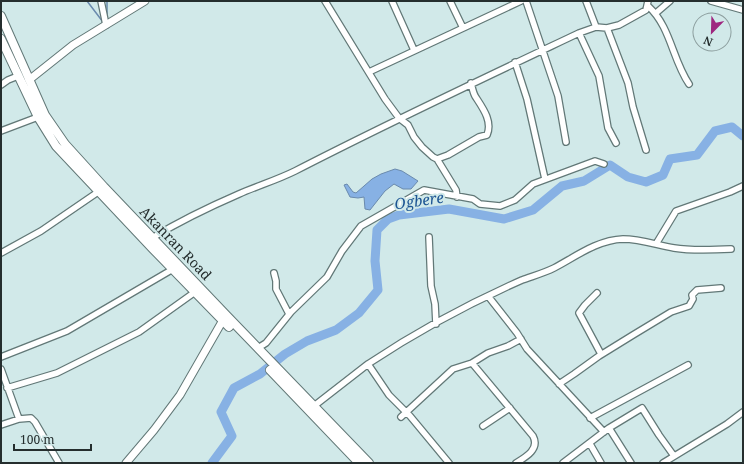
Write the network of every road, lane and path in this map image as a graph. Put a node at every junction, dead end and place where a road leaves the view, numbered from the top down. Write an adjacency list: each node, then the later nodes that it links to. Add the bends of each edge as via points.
1 (101, 1): 15 (street)
2 (145, 1): 15 (street)
3 (392, 1): 21 (street)
4 (450, 1): 17 (street)
5 (521, 1): 17 (street)
6 (526, 1): 22 (street)
7 (586, 1): 16 (street)
8 (670, 1): 13 (street)
9 (711, 1): 12 (street)
10 (327, 2): 25 (street)
11 (648, 3): 13 (street); 18 (street, via 642,13 620,25)
12 (743, 10)
13 (656, 13): 29 (street)
14 (1, 16): 23 (main road, Akanran Road)
15 (106, 25): 27 (street, via 73,45)
16 (596, 27): 18 (street); 19 (street)
17 (463, 28): 21 (street)
18 (607, 28): 36 (street, via 628,83)
19 (579, 33): 22 (street); 35 (street, via 599,76 608,128)
20 (1, 38): 23 (main road, Akanran Road)
21 (414, 50): 25 (street)
22 (542, 50): 24 (street); 34 (street, via 558,96)
23 (15, 59): 26 (main road, Akanran Road); 27 (main road, Akanran Road)
24 (515, 62): 28 (street); 39 (street, via 527,99)
25 (369, 72): 32 (street)
26 (18, 76): 30 (street); 31 (main road, Akanran Road)
27 (29, 80): 44 (main road, Akanran Road, via 45,114 65,144)
28 (471, 83): 32 (street); 37 (street, via 487,117 487,135)
29 (689, 84)
30 (1, 85)
31 (38, 117): 33 (street); 41 (main road, Akanran Road, via 56,146)
32 (399, 118): 37 (street, via 408,125 422,147); 44 (street, via 294,171 177,223)
33 (1, 131)
34 (566, 142)
35 (616, 144)
36 (646, 150)
37 (437, 158): 42 (street, via 456,190)
38 (604, 164): 39 (street, via 595,161)
39 (545, 179): 42 (street, via 533,184 515,200 500,206 480,204 474,199)
40 (743, 186): 45 (street, via 676,211)
41 (98, 192): 47 (street, via 42,231); 48 (main road, Akanran Road)
42 (457, 197): 54 (street, via 424,190 361,226 327,277)
43 (429, 237): 56 (street)
44 (152, 238): 58 (main road, Akanran Road)
45 (656, 244): 46 (street, via 705,251); 53 (street, via 622,239 609,242)
46 (731, 249)
47 (2, 251)
48 (173, 269): 51 (main road, Akanran Road); 60 (street, via 67,330)
49 (274, 273): 54 (street, via 276,289)
50 (721, 288): 59 (street, via 698,290 692,295 693,300 689,306 671,312)
51 (195, 292): 55 (main road, Akanran Road); 70 (street, via 139,332 57,373)
52 (597, 293): 59 (street, via 579,313)
53 (488, 296): 56 (street); 57 (street)
54 (290, 314): 58 (street, via 266,343)
55 (223, 320): 61 (main road, Akanran Road); 85 (street, via 180,395)
56 (436, 324): 63 (street)
57 (521, 339): 62 (street); 68 (street)
58 (258, 348): 61 (main road, Akanran Road)
59 (601, 354): 68 (street)
60 (1, 357)
61 (268, 363): 66 (main road, Akanran Road)
62 (472, 363): 72 (street); 73 (street, via 453,370)
63 (368, 364): 71 (street); 73 (street, via 389,394)
64 (688, 365): 67 (street)
65 (1, 369): 70 (street)
66 (276, 371): 71 (main road, Akanran Road); 83 (main road, Akanran Road)
67 (658, 380): 69 (street); 76 (street)
68 (559, 384): 76 (street)
69 (662, 386)
70 (7, 388): 77 (street)
71 (314, 406): 83 (main road, Akanran Road)
72 (510, 408): 79 (street); 87 (street, via 536,441 529,455)
73 (406, 412): 75 (street); 86 (street)
74 (743, 412): 82 (street)
75 (401, 417)
76 (590, 418): 80 (street)
77 (18, 419): 78 (street); 84 (street, via 31,418 35,422)
78 (1, 424)
79 (482, 426)
80 (607, 430): 81 (street); 82 (street, via 642,408); 90 (street)
81 (590, 444): 88 (street); 89 (street)
82 (674, 456): 91 (street)
83 (363, 462)
84 (59, 463)
85 (126, 463)
86 (449, 463)
87 (516, 463)
88 (563, 463)
89 (601, 463)
90 (632, 463)
91 (663, 463)

